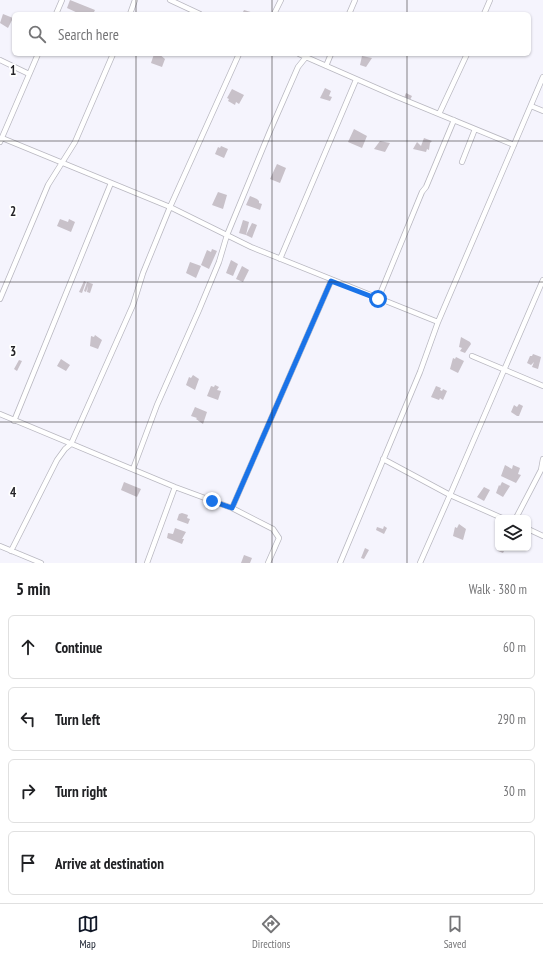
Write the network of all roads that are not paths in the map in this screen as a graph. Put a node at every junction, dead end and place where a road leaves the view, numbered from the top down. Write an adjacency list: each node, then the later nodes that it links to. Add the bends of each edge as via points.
1 (62, 0): 7 (street)
2 (135, 0): 8 (street)
3 (170, 0): 9 (street)
4 (281, 0): 10 (street)
5 (355, 0): 11 (street)
6 (490, 0): 12 (street)
7 (57, 12)
8 (131, 12)
9 (196, 12)
10 (275, 12)
11 (350, 12)
12 (485, 12)
13 (37, 56): 21 (street)
14 (112, 56): 32 (street, via 83,125)
15 (238, 56): 34 (street)
16 (330, 56): 20 (street)
17 (466, 56): 26 (street)
18 (306, 57): 20 (street); 35 (street, via 298,67)
19 (0, 60): 21 (street)
20 (326, 66): 23 (street)
21 (29, 74): 29 (street)
22 (543, 77): 24 (street)
23 (356, 80): 26 (street); 36 (street)
24 (531, 106): 25 (street); 30 (street)
25 (543, 111)
26 (439, 114): 27 (street)
27 (454, 120): 28 (street); 40 (street)
28 (475, 129): 30 (street); 31 (street)
29 (1, 140): 32 (street)
30 (514, 145): 41 (street)
31 (462, 162)
32 (62, 164): 33 (street); 39 (street, via 48,185)
33 (111, 183): 34 (street); 46 (street)
34 (170, 207): 35 (street); 47 (street, via 133,305)
35 (227, 235): 36 (street); 50 (street, via 216,269 157,405)
36 (280, 259): 38 (street)
37 (543, 280): 43 (street)
38 (331, 281): 40 (street); 53 (street)
39 (0, 299)
40 (378, 299): 41 (street)
41 (438, 322): 49 (street)
42 (472, 356): 43 (street)
43 (504, 370): 44 (street); 52 (street)
44 (543, 386)
45 (0, 414): 46 (street)
46 (14, 421): 47 (street)
47 (71, 444): 50 (street); 59 (street, via 57,460)
48 (543, 458): 55 (street, via 540,470)
49 (383, 459): 52 (street); 63 (street)
50 (133, 469): 51 (street)
51 (175, 487): 53 (street); 61 (street)
52 (450, 495): 54 (street); 64 (street)
53 (232, 508): 62 (street, via 276,532 278,541)
54 (495, 515)
55 (518, 515)
56 (531, 530): 57 (street)
57 (543, 536)
58 (0, 546): 59 (street)
59 (12, 551): 60 (street)
60 (41, 563)
61 (147, 563)
62 (268, 563)
63 (340, 563)
64 (420, 563)

